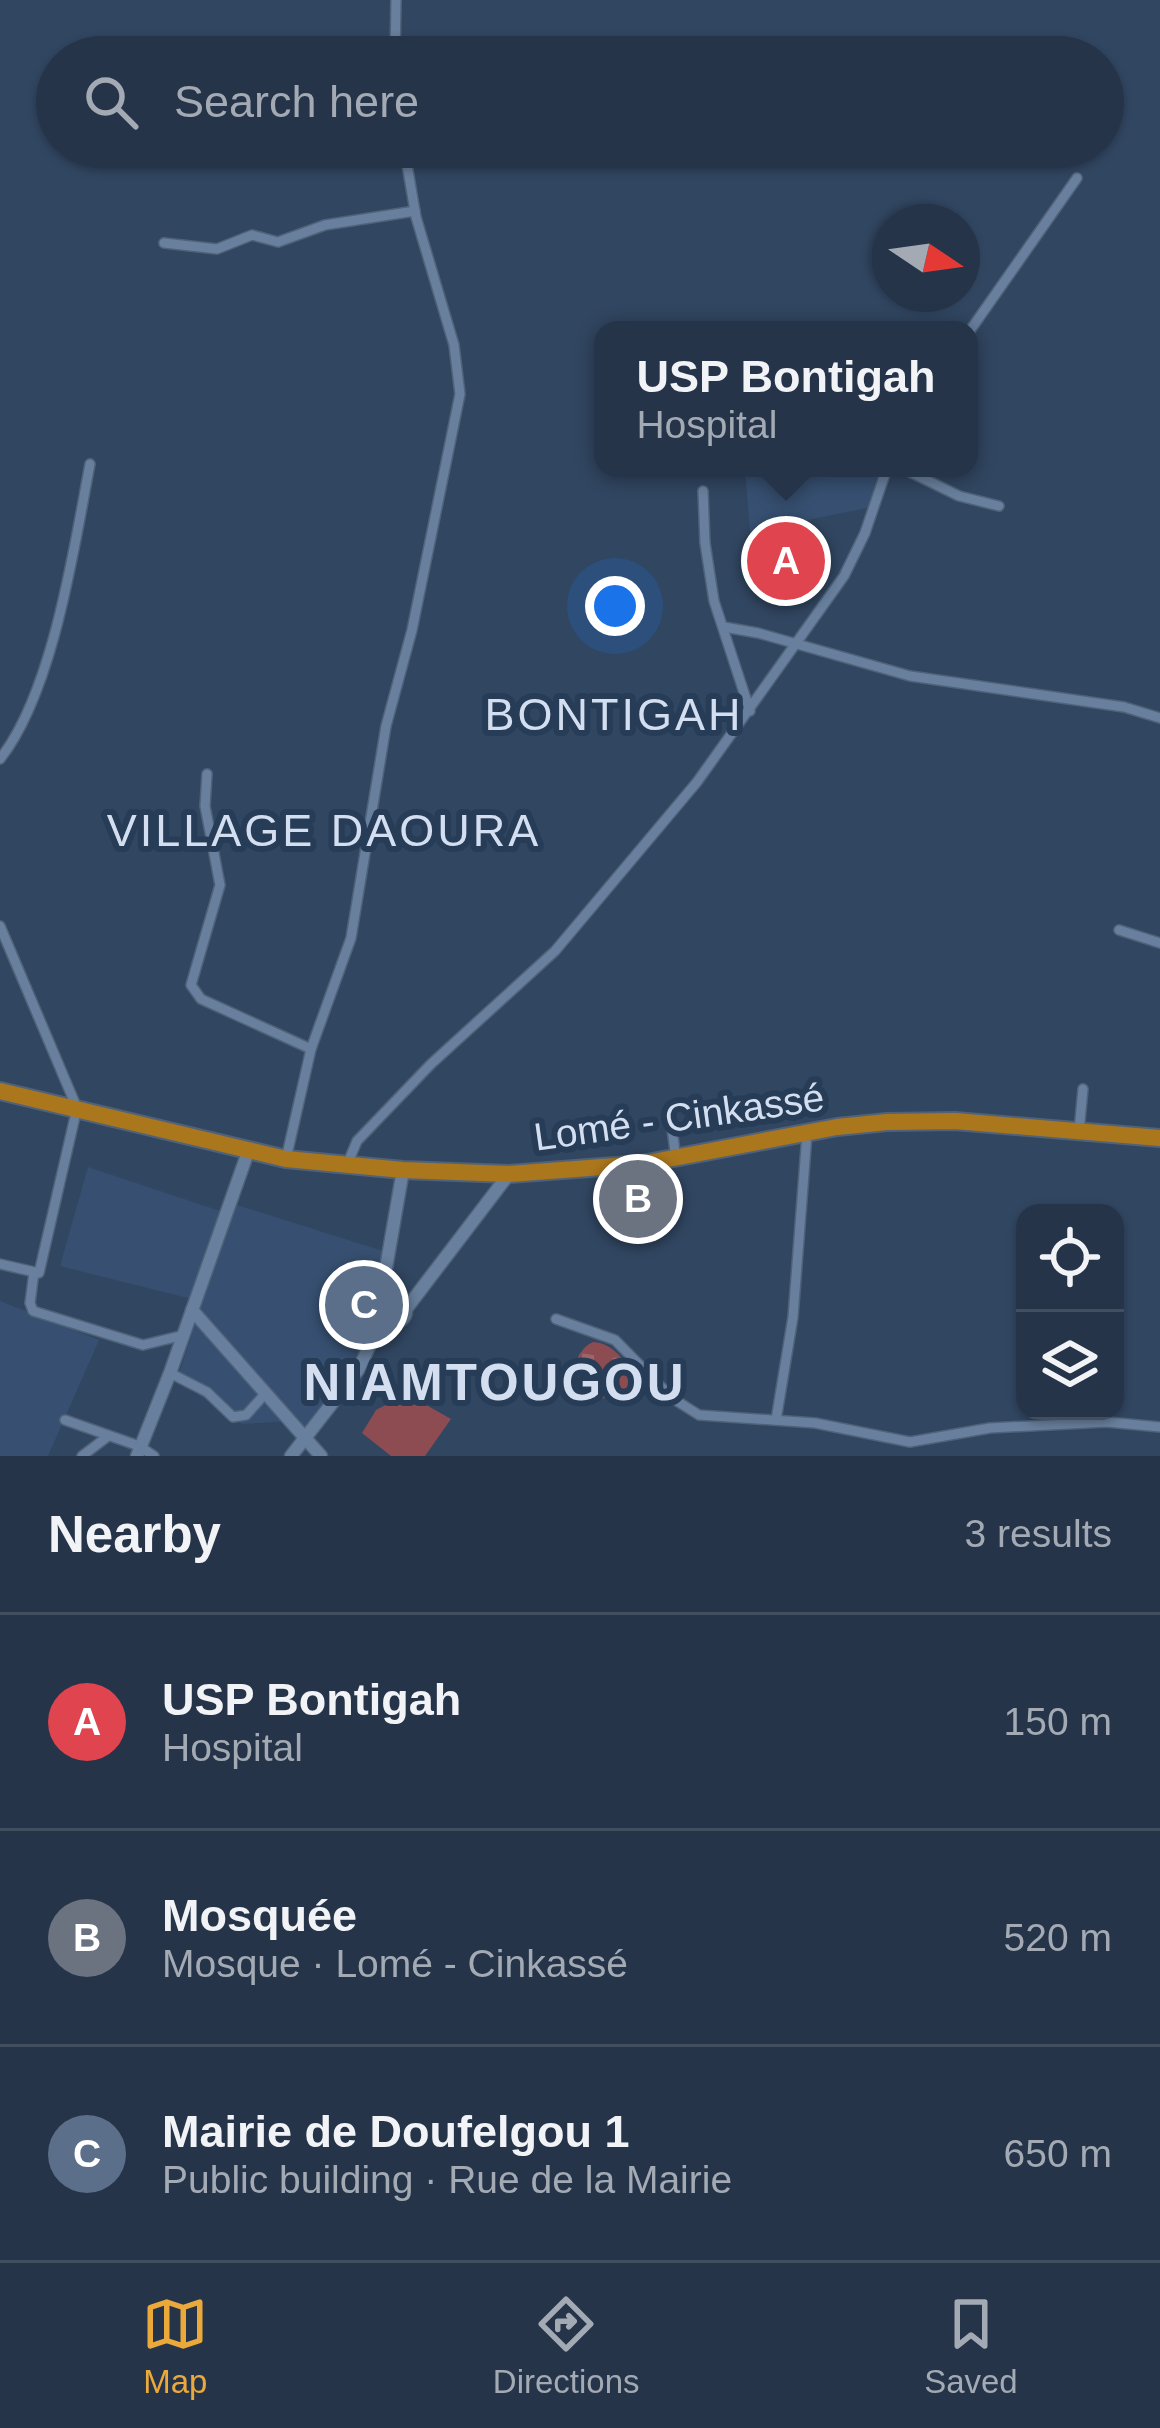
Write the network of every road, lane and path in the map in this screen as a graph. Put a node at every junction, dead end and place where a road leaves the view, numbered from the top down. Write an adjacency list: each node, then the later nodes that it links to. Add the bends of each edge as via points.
1 (396, 0): 2 (street)
2 (395, 36)
3 (408, 168): 5 (street)
4 (1077, 178): 7 (street)
5 (415, 211): 6 (street, via 325,225 278,242 252,235 217,249); 22 (street, via 460,394 386,726 351,938)
6 (164, 243)
7 (977, 321)
8 (90, 464): 17 (street, via 47,658)
9 (884, 477): 14 (street, via 844,576)
10 (920, 477): 12 (street)
11 (703, 490): 13 (street, via 710,577)
12 (999, 506)
13 (724, 627): 14 (street); 15 (street)
14 (794, 645): 15 (street); 16 (street, via 910,676)
15 (750, 711): 33 (street, via 555,951 387,1110 357,1141)
16 (1160, 718)
17 (0, 759)
18 (207, 774): 22 (street, via 220,885 194,994)
19 (1, 929): 25 (street)
20 (1119, 930): 21 (street)
21 (1160, 943)
22 (311, 1049): 31 (street)
23 (1083, 1089): 27 (street)
24 (0, 1090): 25 (highway, Lomé - Cinkassé)
25 (77, 1108): 30 (highway, Lomé - Cinkassé); 37 (street)
26 (671, 1120): 32 (street)
27 (1079, 1131): 28 (highway, Lomé - Cinkassé, via 921,1120); 29 (highway, Lomé - Cinkassé)
28 (806, 1134): 32 (highway, Lomé - Cinkassé); 48 (street, via 793,1317)
29 (1160, 1138)
30 (248, 1152): 31 (highway, Lomé - Cinkassé); 40 (main road)
31 (286, 1159): 33 (highway, Lomé - Cinkassé)
32 (676, 1159): 35 (highway, Lomé - Cinkassé)
33 (347, 1165): 34 (highway, Lomé - Cinkassé)
34 (404, 1170): 35 (highway, Lomé - Cinkassé); 38 (main road, via 381,1297)
35 (509, 1174): 39 (main road)
36 (0, 1264): 37 (street)
37 (34, 1272): 43 (street, via 33,1311 143,1345)
38 (386, 1309): 39 (main road, via 398,1300); 42 (main road); 44 (main road)
39 (406, 1309): 42 (main road)
40 (192, 1310): 43 (main road); 46 (main road)
41 (556, 1319): 48 (street, via 615,1340 699,1415)
42 (397, 1322): 44 (main road)
43 (184, 1335): 45 (main road)
44 (370, 1349): 51 (main road)
45 (170, 1373): 46 (street, via 233,1417); 52 (main road)
46 (265, 1394): 51 (main road)
47 (65, 1420): 50 (street)
48 (776, 1420): 49 (street, via 910,1442 990,1428 1107,1421)
49 (1160, 1427)
50 (107, 1437): 52 (street); 53 (street)
51 (304, 1440): 55 (main road); 56 (main road)
52 (138, 1451): 54 (street)
53 (82, 1456)
54 (154, 1456)
55 (291, 1456)
56 (320, 1456)

